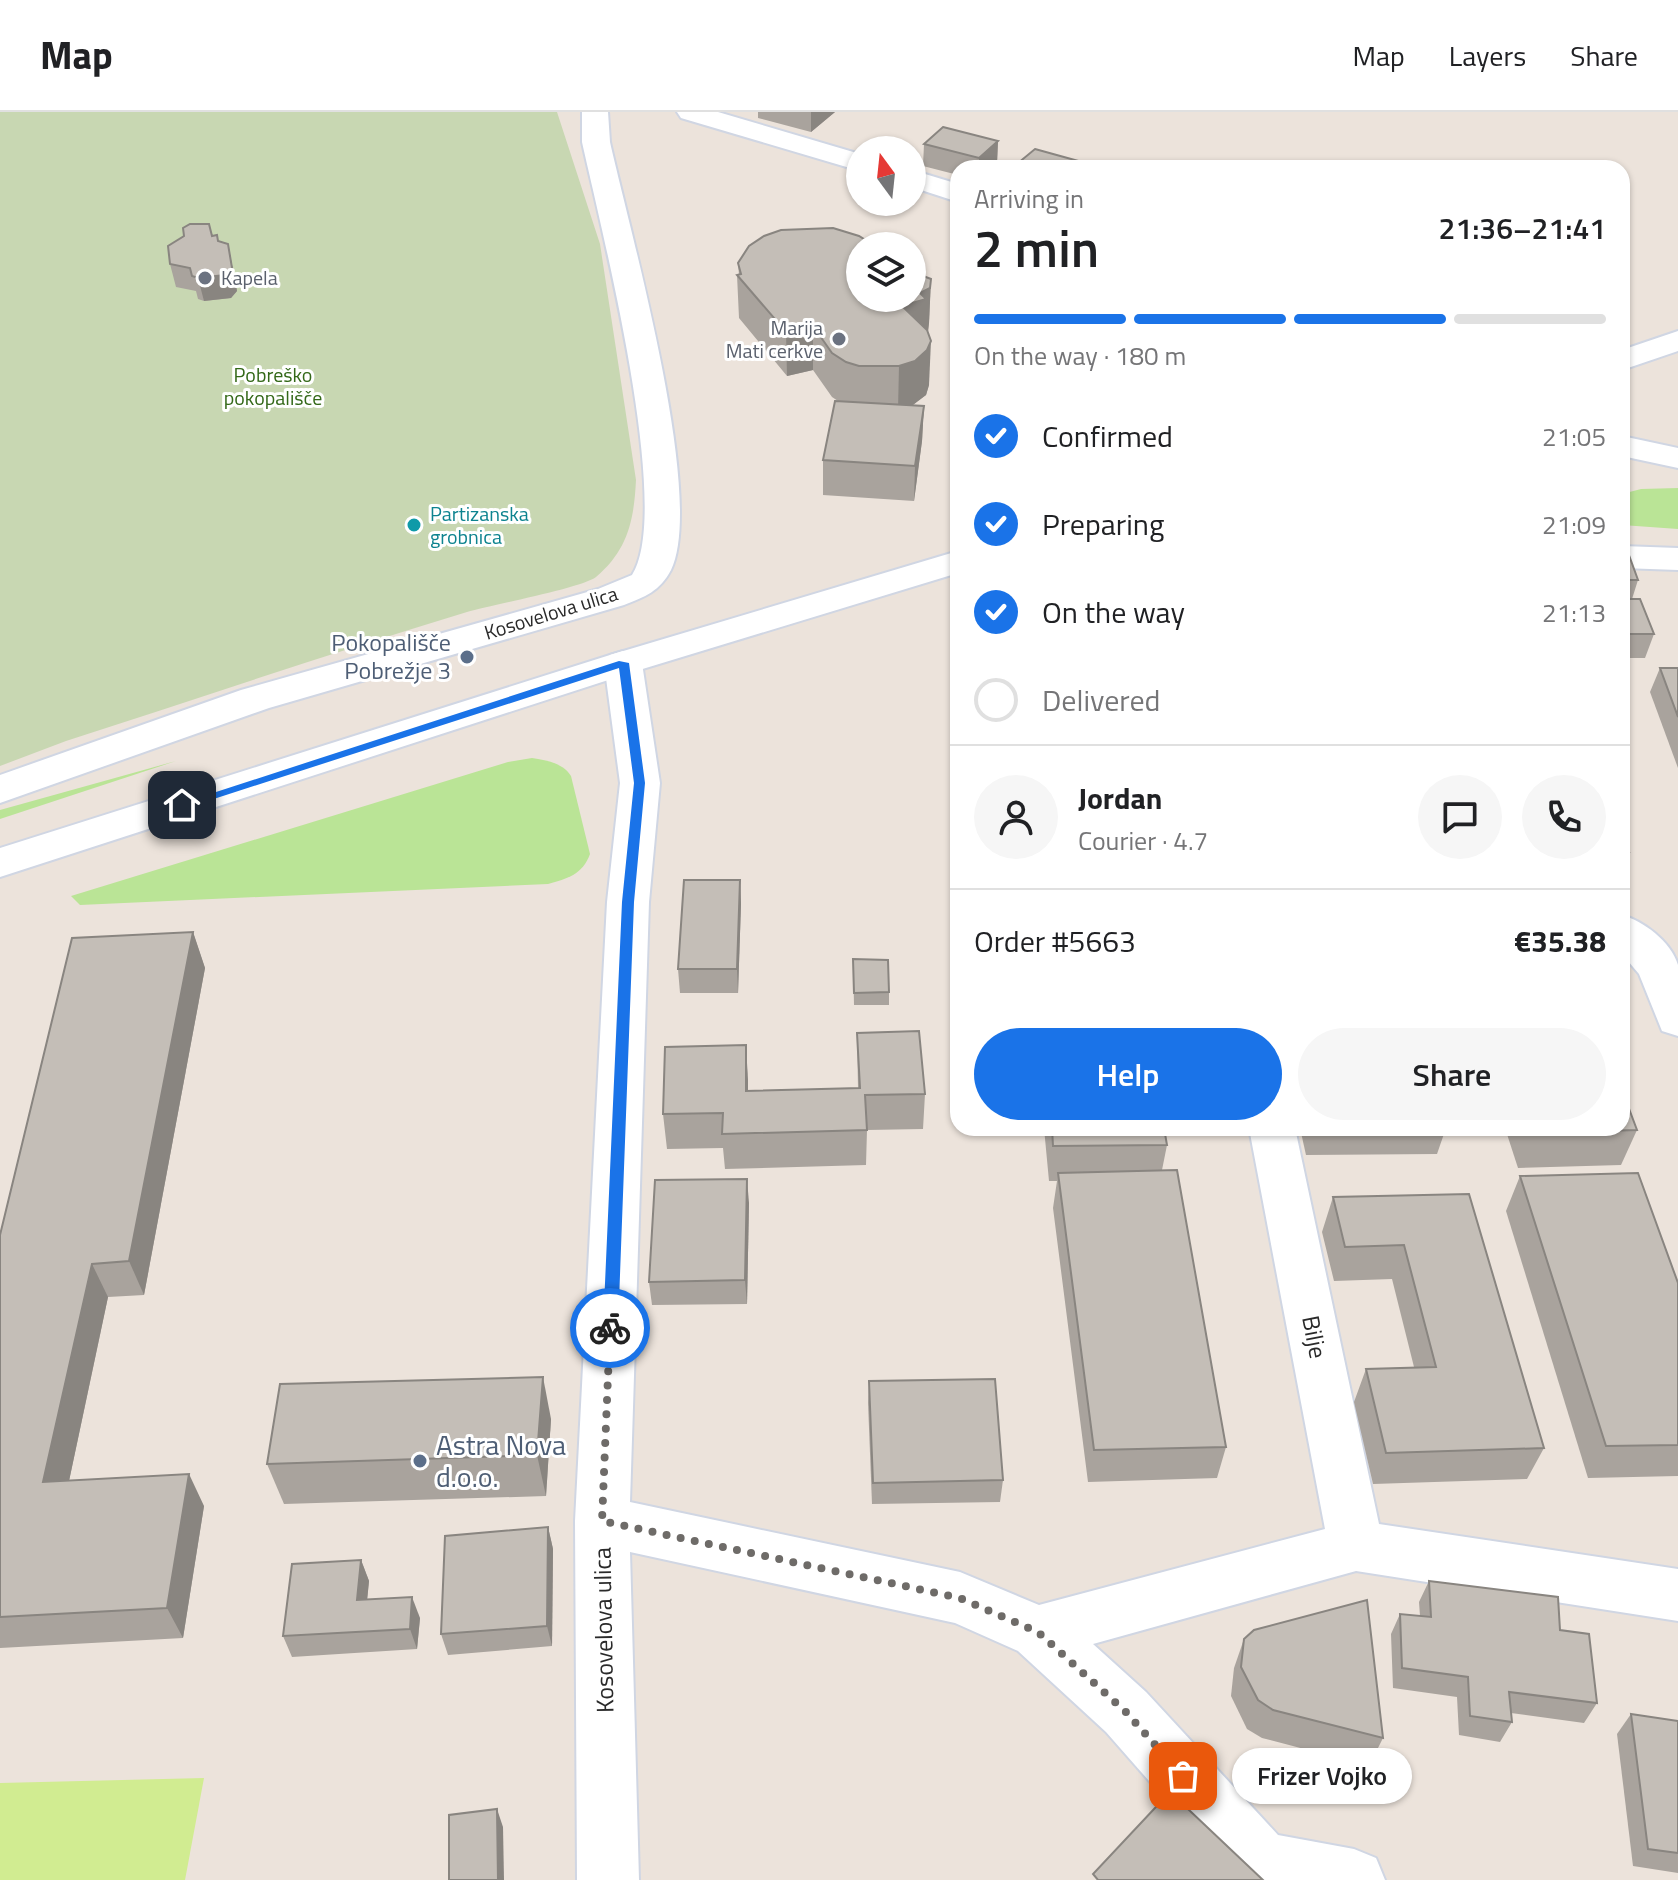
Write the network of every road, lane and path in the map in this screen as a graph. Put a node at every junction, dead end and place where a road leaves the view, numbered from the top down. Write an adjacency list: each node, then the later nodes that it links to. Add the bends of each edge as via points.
1 (595, 112): 14 (street, Kosovelova ulica, via 596,142 654,420 662,527 656,566 644,582 611,597 255,699)
2 (690, 112): 3 (street)
3 (846, 159)
4 (926, 183): 5 (street)
5 (950, 190)
6 (1678, 340): 7 (street)
7 (1630, 358)
8 (1630, 448): 9 (street)
9 (1678, 458)
10 (1630, 557): 11 (street)
11 (1678, 559)
12 (950, 564): 13 (street)
13 (623, 663): 15 (street); 19 (street, Kosovelova ulica, via 640,783 628,902)
14 (0, 790)
15 (0, 863)
16 (1630, 937): 17 (street, via 1662,972)
17 (1678, 1019)
18 (1274, 1136): 20 (street, Bilje)
19 (602, 1521): 22 (street, via 960,1598); 24 (street, Kosovelova ulica)
20 (1356, 1546): 21 (street); 22 (street)
21 (1678, 1595)
22 (1038, 1632): 23 (street, via 1126,1712)
23 (1268, 1871): 25 (street)
24 (608, 1880)
25 (1354, 1880)

